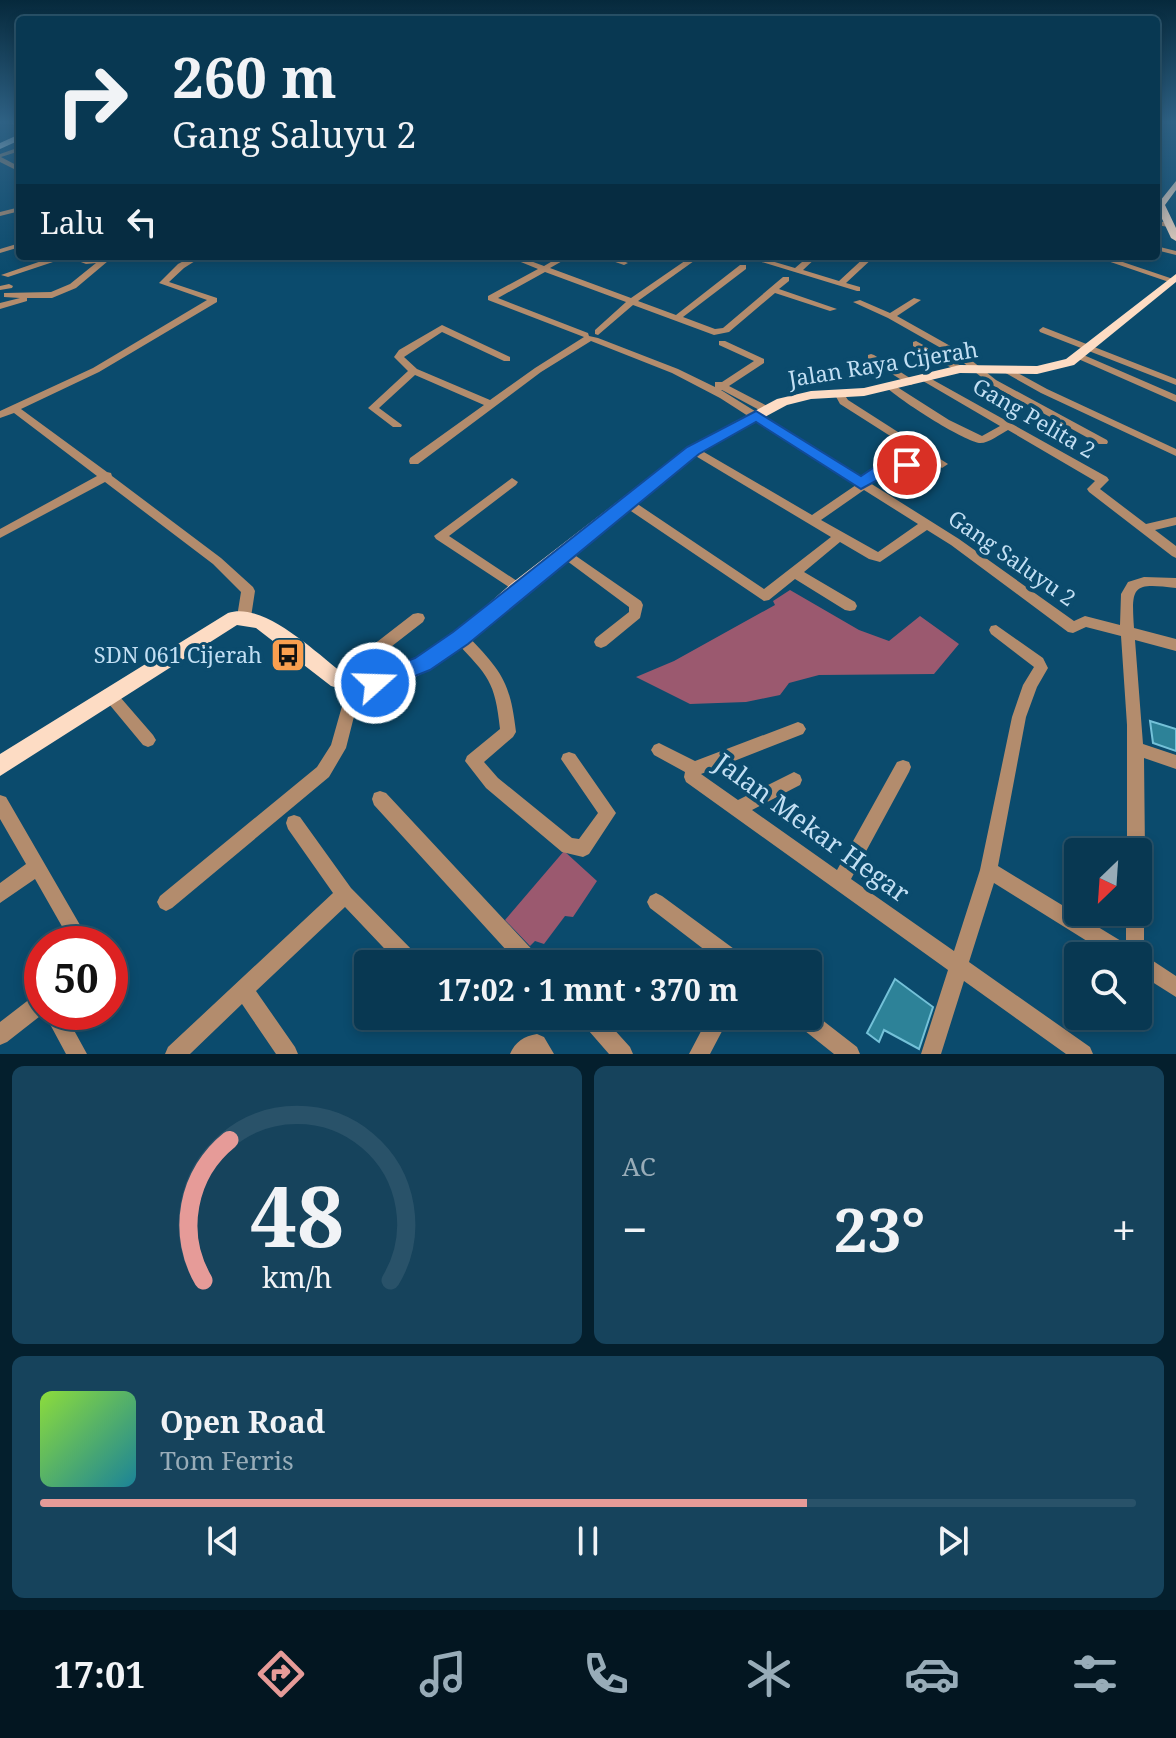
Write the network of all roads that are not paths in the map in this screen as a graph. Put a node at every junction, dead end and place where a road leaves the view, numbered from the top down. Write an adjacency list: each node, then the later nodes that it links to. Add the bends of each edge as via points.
1 (1176, 184): 2 (main road)
2 (1171, 196): 4 (main road, via 1160,205)
3 (1160, 224): 4 (street)
4 (1169, 225): 5 (main road)
5 (1176, 238)
6 (33, 260): 22 (street, via 27,262)
7 (54, 260): 22 (street)
8 (105, 260): 30 (street, via 73,286 52,295)
9 (182, 260): 19 (street)
10 (191, 260): 19 (street)
11 (522, 260): 23 (street)
12 (560, 260): 23 (street)
13 (615, 260): 20 (street)
14 (691, 260): 34 (street)
15 (762, 260): 24 (street)
16 (809, 260): 24 (street)
17 (867, 260): 28 (street)
18 (1109, 260): 27 (street)
19 (187, 262): 57 (street, via 163,284 214,300 96,370)
20 (624, 263)
21 (743, 267): 39 (street)
22 (34, 268): 25 (street)
23 (545, 268): 34 (street); 41 (street, Gang Saluyu 2, via 498,294)
24 (797, 271): 28 (street)
25 (3, 275): 30 (street)
26 (786, 279): 31 (street)
27 (1173, 282): 44 (main road, Jalan Raya Cijerah)
28 (840, 284): 29 (street)
29 (857, 289)
30 (5, 290): 36 (street)
31 (774, 290): 37 (street); 42 (street)
32 (25, 299): 36 (street)
33 (917, 300): 38 (street)
34 (631, 302): 39 (street); 41 (street)
35 (857, 302): 38 (street)
36 (1, 305)
37 (833, 309)
38 (891, 316): 47 (street, via 958,354)
39 (677, 318): 42 (street)
40 (1043, 330): 44 (street)
41 (593, 335): 53 (street, Gang Saluyu 2); 56 (street)
42 (721, 338): 53 (street, via 761,361)
43 (916, 344): 47 (street)
44 (1084, 352): 48 (main road, Jalan Raya Cijerah, via 1048,369); 51 (street); 55 (street)
45 (871, 357): 50 (street, Gang Pelita 2)
46 (507, 359): 49 (street, via 442,328 402,352 402,362)
47 (967, 368): 48 (main road, Jalan Raya Cijerah); 50 (main road, Jalan Raya Cijerah); 62 (street)
48 (1005, 369): 65 (street)
49 (414, 371): 56 (street); 60 (street, via 373,408)
50 (918, 380): 52 (main road, Jalan Raya Cijerah); 61 (street, Gang Pelita 2)
51 (1176, 382)
52 (891, 387): 54 (main road, Jalan Raya Cijerah); 61 (street, via 982,440)
53 (718, 388): 58 (street, Gang Saluyu 2)
54 (839, 393): 58 (main road, Jalan Raya Cijerah, via 795,397); 64 (street, via 844,402)
55 (1176, 399)
56 (490, 404): 66 (street)
57 (14, 408): 59 (street); 68 (street)
58 (762, 413): 63 (main road, Jalan Raya Cijerah); 70 (street, Gang Saluyu 2)
59 (0, 415)
60 (397, 425)
61 (1008, 426): 75 (street, Gang Pelita 2, via 1103,480 1093,489)
62 (1103, 442)
63 (693, 450): 71 (main road, Jalan Raya Cijerah); 72 (street)
64 (925, 453): 67 (street); 70 (street)
65 (1176, 453)
66 (414, 461)
67 (942, 464)
68 (107, 476): 76 (street); 84 (street, via 245,586)
69 (512, 482): 82 (street, via 440,537)
70 (862, 484): 72 (street); 74 (street, Gang Saluyu 2)
71 (626, 502): 78 (main road, Jalan Raya Cijerah); 80 (street, via 764,596)
72 (813, 520): 77 (street)
73 (1176, 521): 75 (street)
74 (925, 525): 77 (street, via 880,557); 87 (street, Gang Saluyu 2, via 1073,628 1085,621)
75 (1146, 528): 79 (street, Gang Pelita 2)
76 (0, 534)
77 (840, 536): 80 (street)
78 (563, 552): 82 (main road, Jalan Raya Cijerah); 89 (street, via 636,605 635,614)
79 (1176, 553)
80 (794, 572): 83 (street)
81 (1176, 583): 87 (street, via 1132,586 1127,592)
82 (518, 588): 88 (main road, Jalan Raya Cijerah)
83 (850, 606)
84 (244, 617): 91 (main road, via 261,622); 92 (main road, via 224,622)
85 (418, 618): 91 (street)
86 (996, 630): 109 (street, via 1041,668 1019,717)
87 (1127, 631): 90 (street); 95 (street)
88 (461, 638): 91 (main road, Jalan Raya Cijerah, via 394,678); 97 (street, via 504,691 508,732 473,761 568,846 583,848 608,813)
89 (601, 642)
90 (1176, 645)
91 (346, 682): 113 (street, via 338,748 323,772)
92 (109, 694): 94 (street); 99 (main road)
93 (798, 729): 101 (street, Jalan Mekar Hegar)
94 (148, 740)
95 (1137, 749): 98 (street); 107 (street)
96 (659, 750): 101 (street)
97 (569, 759)
98 (1176, 762)
99 (0, 766)
100 (903, 767): 110 (street)
101 (694, 769): 105 (street, Jalan Mekar Hegar, via 694,780)
102 (794, 780): 105 (street)
103 (380, 799): 118 (street)
104 (0, 803): 108 (street)
105 (737, 809): 110 (street, Jalan Mekar Hegar)
106 (294, 823): 112 (street)
107 (1136, 838)
108 (37, 867): 111 (street); 115 (street)
109 (989, 870): 116 (street); 120 (street)
110 (841, 880): 120 (street, Jalan Mekar Hegar)
111 (0, 894)
112 (345, 894): 117 (street); 123 (street)
113 (166, 902)
114 (656, 902): 119 (street)
115 (71, 926)
116 (1105, 942)
117 (399, 950)
118 (519, 950)
119 (719, 950)
120 (957, 965): 138 (street); 139 (street, Jalan Mekar Hegar)
121 (1152, 971): 122 (street)
122 (1176, 987)
123 (244, 991): 131 (street); 132 (street)
124 (24, 1016): 129 (street)
125 (63, 1030): 130 (street)
126 (602, 1030): 135 (street)
127 (712, 1030): 136 (street)
128 (820, 1030): 137 (street)
129 (0, 1035)
130 (77, 1054)
131 (175, 1054)
132 (288, 1054)
133 (520, 1054): 134 (street, via 537,1044)
134 (544, 1054)
135 (623, 1054)
136 (699, 1054)
137 (850, 1054)
138 (931, 1054)
139 (1083, 1054)

